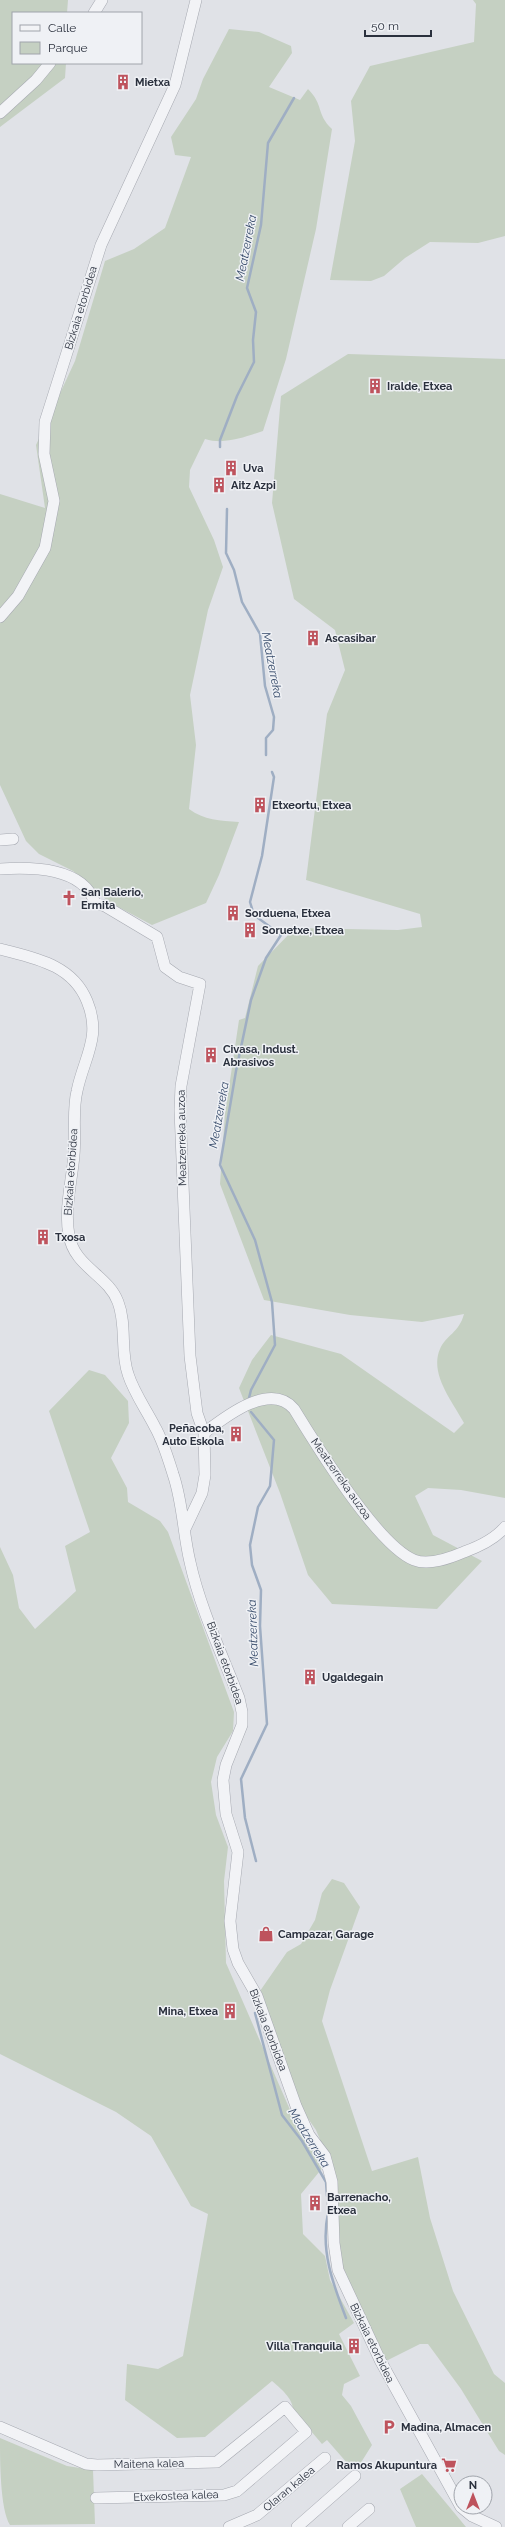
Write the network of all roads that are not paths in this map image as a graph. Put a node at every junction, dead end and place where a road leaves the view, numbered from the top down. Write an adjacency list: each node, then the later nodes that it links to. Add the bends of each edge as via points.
1 (102, 0): 3 (street)
2 (196, 0): 6 (street, Bizkaia etorbidea, via 175,85 101,245 45,422 44,454 54,501 45,548 18,596)
3 (95, 12)
4 (49, 64): 5 (street, via 36,80)
5 (0, 113)
6 (0, 617)
7 (13, 839): 8 (street)
8 (0, 840)
9 (0, 869): 11 (street, Meatzerreka auzoa, via 46,869 80,882 91,892 95,903 157,937 165,966 171,972 200,984 181,1086 180,1110 192,1373 197,1413)
10 (0, 949): 13 (street, Bizkaia etorbidea, via 57,966 79,985 88,1001 94,1035 77,1091 67,1225 69,1237 80,1260 108,1286 119,1302 127,1372 133,1390 157,1428 163,1444 181,1499)
11 (204, 1433): 12 (street, Meatzerreka auzoa, via 230,1413 248,1405 270,1399 286,1402 294,1409 364,1514 395,1548 415,1561 425,1562 453,1556 491,1539); 13 (street, Meatzerreka auzoa, via 204,1486)
12 (505, 1527)
13 (185, 1529): 18 (street, Bizkaia etorbidea, via 196,1584 242,1712 242,1725 226,1765 223,1780 226,1814 238,1852 230,1921 233,1949 257,1996 296,2106 310,2135 325,2156 332,2182 334,2243 341,2278 380,2360)
14 (0, 2427): 15 (street, Maitena kalea, via 86,2464 210,2464 226,2457 285,2408)
15 (306, 2432): 19 (street, Etxekostea kalea, via 237,2491 224,2495)
16 (325, 2458): 22 (street, Olaran kalea, via 258,2515)
17 (355, 2476): 23 (street)
18 (453, 2492)
19 (96, 2498)
20 (369, 2508): 24 (street)
21 (471, 2515): 25 (street, Bizkaia etorbidea)
22 (229, 2527)
23 (297, 2527)
24 (348, 2527)
25 (496, 2527)

